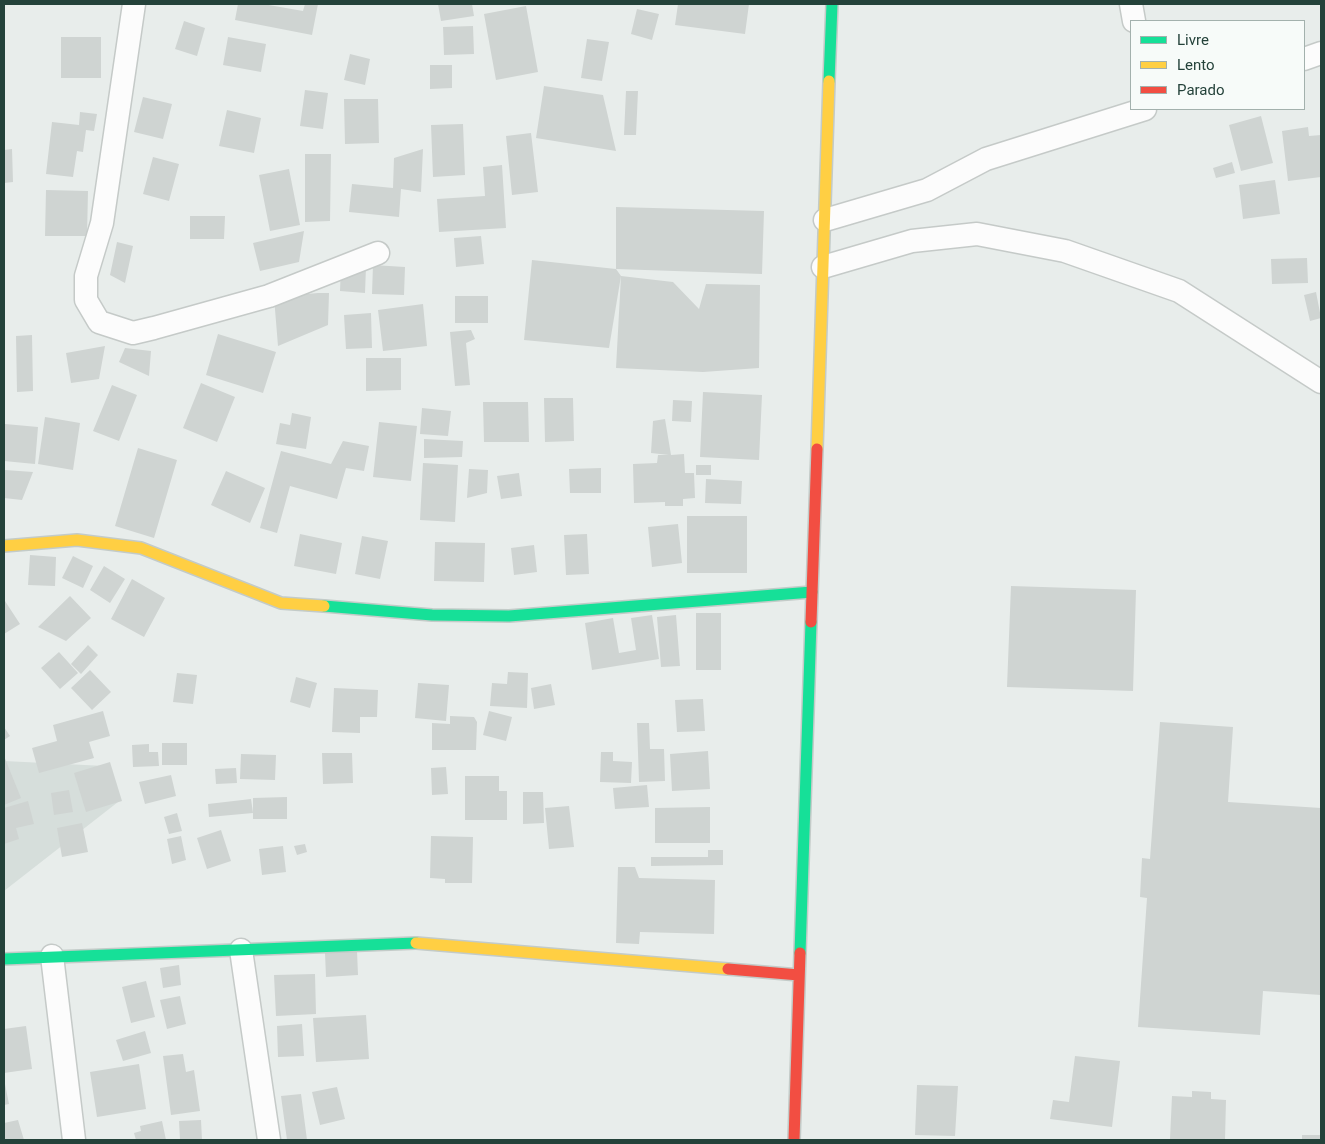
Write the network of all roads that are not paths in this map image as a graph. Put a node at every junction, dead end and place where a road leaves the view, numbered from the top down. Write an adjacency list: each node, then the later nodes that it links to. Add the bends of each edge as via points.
1 (134, 4): 9 (street, via 102,223 86,276 86,300 99,322 132,333 154,328 269,296)
2 (832, 4): 8 (street)
3 (1131, 4): 4 (street)
4 (1134, 20)
5 (1321, 53): 6 (street)
6 (1305, 59)
7 (1142, 110): 8 (street, via 986,159 927,190)
8 (824, 220): 10 (street)
9 (378, 253)
10 (823, 267): 11 (street, via 912,241 977,234 1066,250 1179,291); 13 (street)
11 (1321, 382)
12 (4, 546): 13 (street, via 77,540 141,548 281,603 432,616 509,616)
13 (812, 592): 17 (street)
14 (242, 950): 15 (street); 17 (street, via 417,943); 19 (street)
15 (52, 956): 16 (street); 18 (street)
16 (4, 959)
17 (799, 976): 20 (street)
18 (74, 1140)
19 (268, 1140)
20 (794, 1140)

